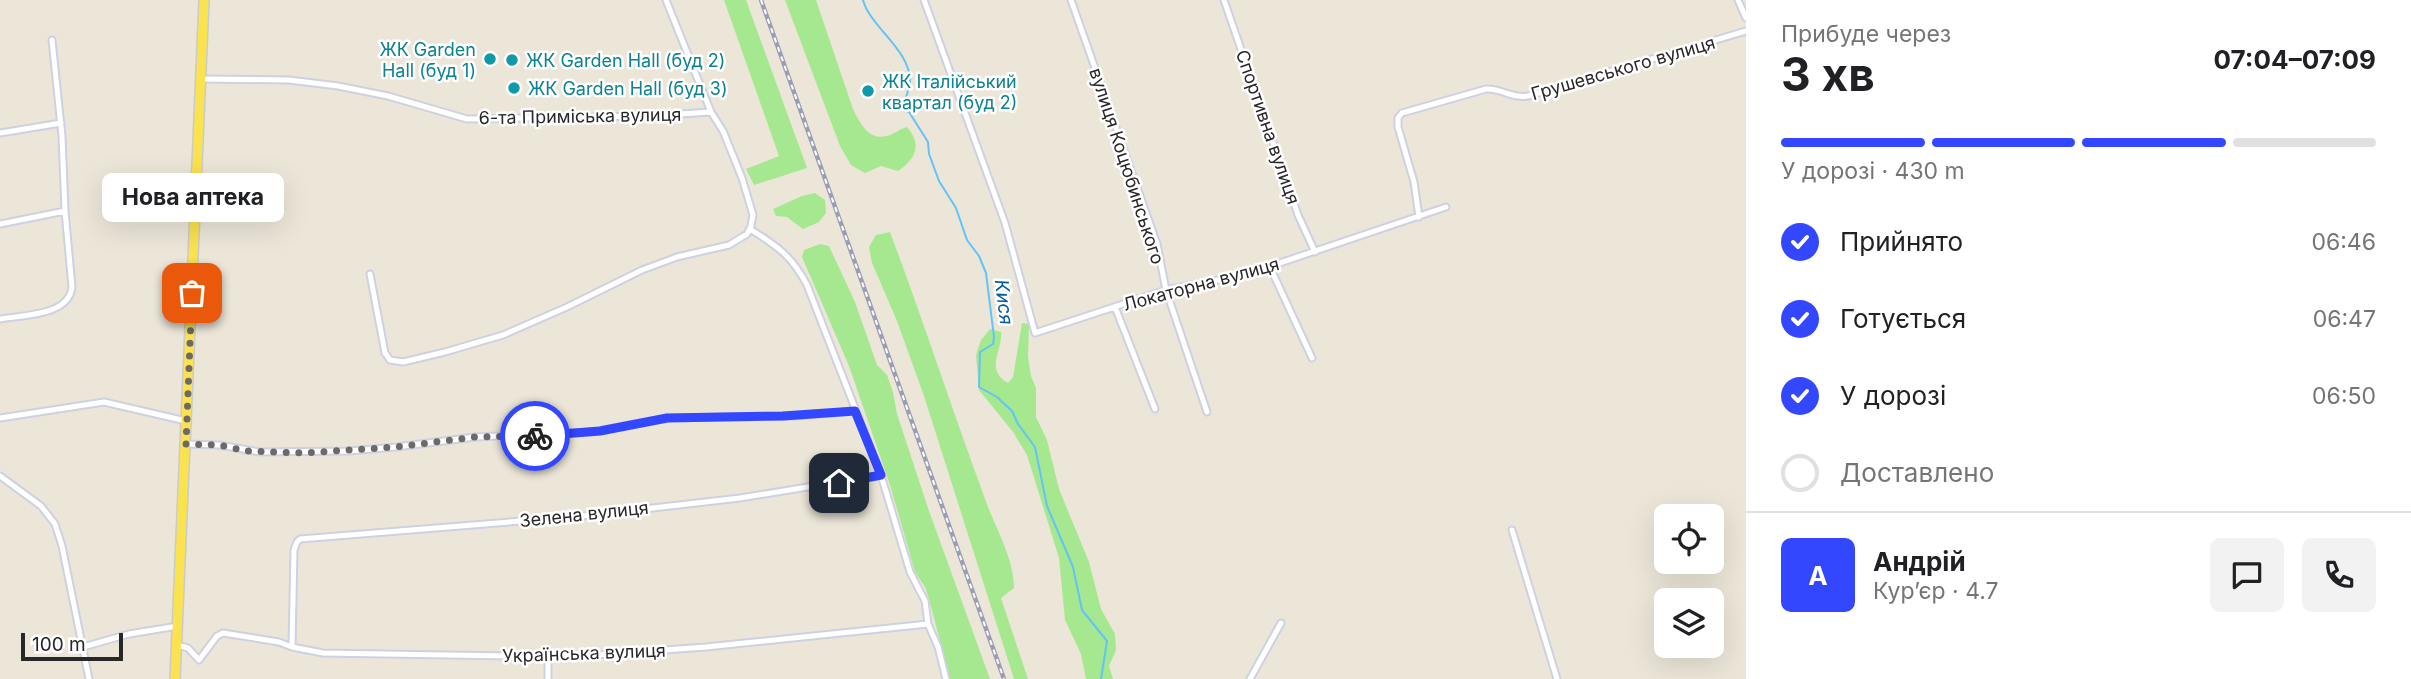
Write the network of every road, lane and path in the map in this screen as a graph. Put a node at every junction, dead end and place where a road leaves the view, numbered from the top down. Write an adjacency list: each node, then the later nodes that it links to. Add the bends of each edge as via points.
1 (204, 0): 10 (main road)
2 (666, 0): 11 (street)
3 (924, 0): 23 (street, Локаторна вулиця, via 1005,223 1035,333)
4 (1072, 0): 22 (street, вулиця Коцюбинського, via 1157,244)
5 (1224, 0): 19 (street, Спортивна вулиця)
6 (1738, 0): 7 (street)
7 (1746, 18)
8 (1746, 31): 16 (street, Грушевського вулиця, via 1528,96 1486,89 1402,113 1397,124)
9 (52, 40): 12 (street)
10 (201, 79): 11 (street, 6-та Приміська вулиця, via 331,85 467,119); 30 (main road)
11 (711, 112): 18 (street, via 742,177 753,215)
12 (61, 123): 13 (street); 15 (street)
13 (0, 133)
14 (1447, 207): 16 (street, Локаторна вулиця)
15 (65, 211): 17 (street); 24 (street, via 72,287 68,301 56,309)
16 (1419, 217): 19 (street, Локаторна вулиця)
17 (0, 224)
18 (750, 229): 21 (street, via 729,245 642,270 518,329 400,362 384,353); 27 (street, via 782,249 801,274)
19 (1315, 252): 20 (street, Локаторна вулиця)
20 (1270, 267): 22 (street, Локаторна вулиця); 25 (street)
21 (370, 274)
22 (1166, 290): 23 (street, Локаторна вулиця); 28 (street, вулиця Коцюбинського)
23 (1115, 307): 26 (street)
24 (0, 319)
25 (1312, 358)
26 (1155, 409)
27 (855, 411): 31 (street, via 667,418 600,431 475,437 349,451 260,452); 32 (street)
28 (1207, 412)
29 (0, 418): 30 (street, via 104,402)
30 (187, 421): 31 (main road)
31 (186, 444): 37 (main road)
32 (881, 475): 36 (street, via 912,576 924,599); 40 (street, Зелена вулиця, via 740,498 583,516 303,538 296,542 294,552)
33 (0, 476): 39 (street, via 41,506 55,524)
34 (1512, 530): 47 (street)
35 (1280, 623): 46 (street)
36 (928, 624): 41 (street, Українська вулиця); 45 (street)
37 (178, 626): 38 (main road); 39 (street)
38 (177, 645): 40 (street, Українська вулиця, via 188,648 199,660 223,633); 43 (main road)
39 (83, 647): 42 (street)
40 (292, 647): 41 (street, Українська вулиця, via 323,653)
41 (548, 658): 44 (street)
42 (89, 679)
43 (176, 679)
44 (548, 679)
45 (946, 679)
46 (1250, 679)
47 (1557, 679)

